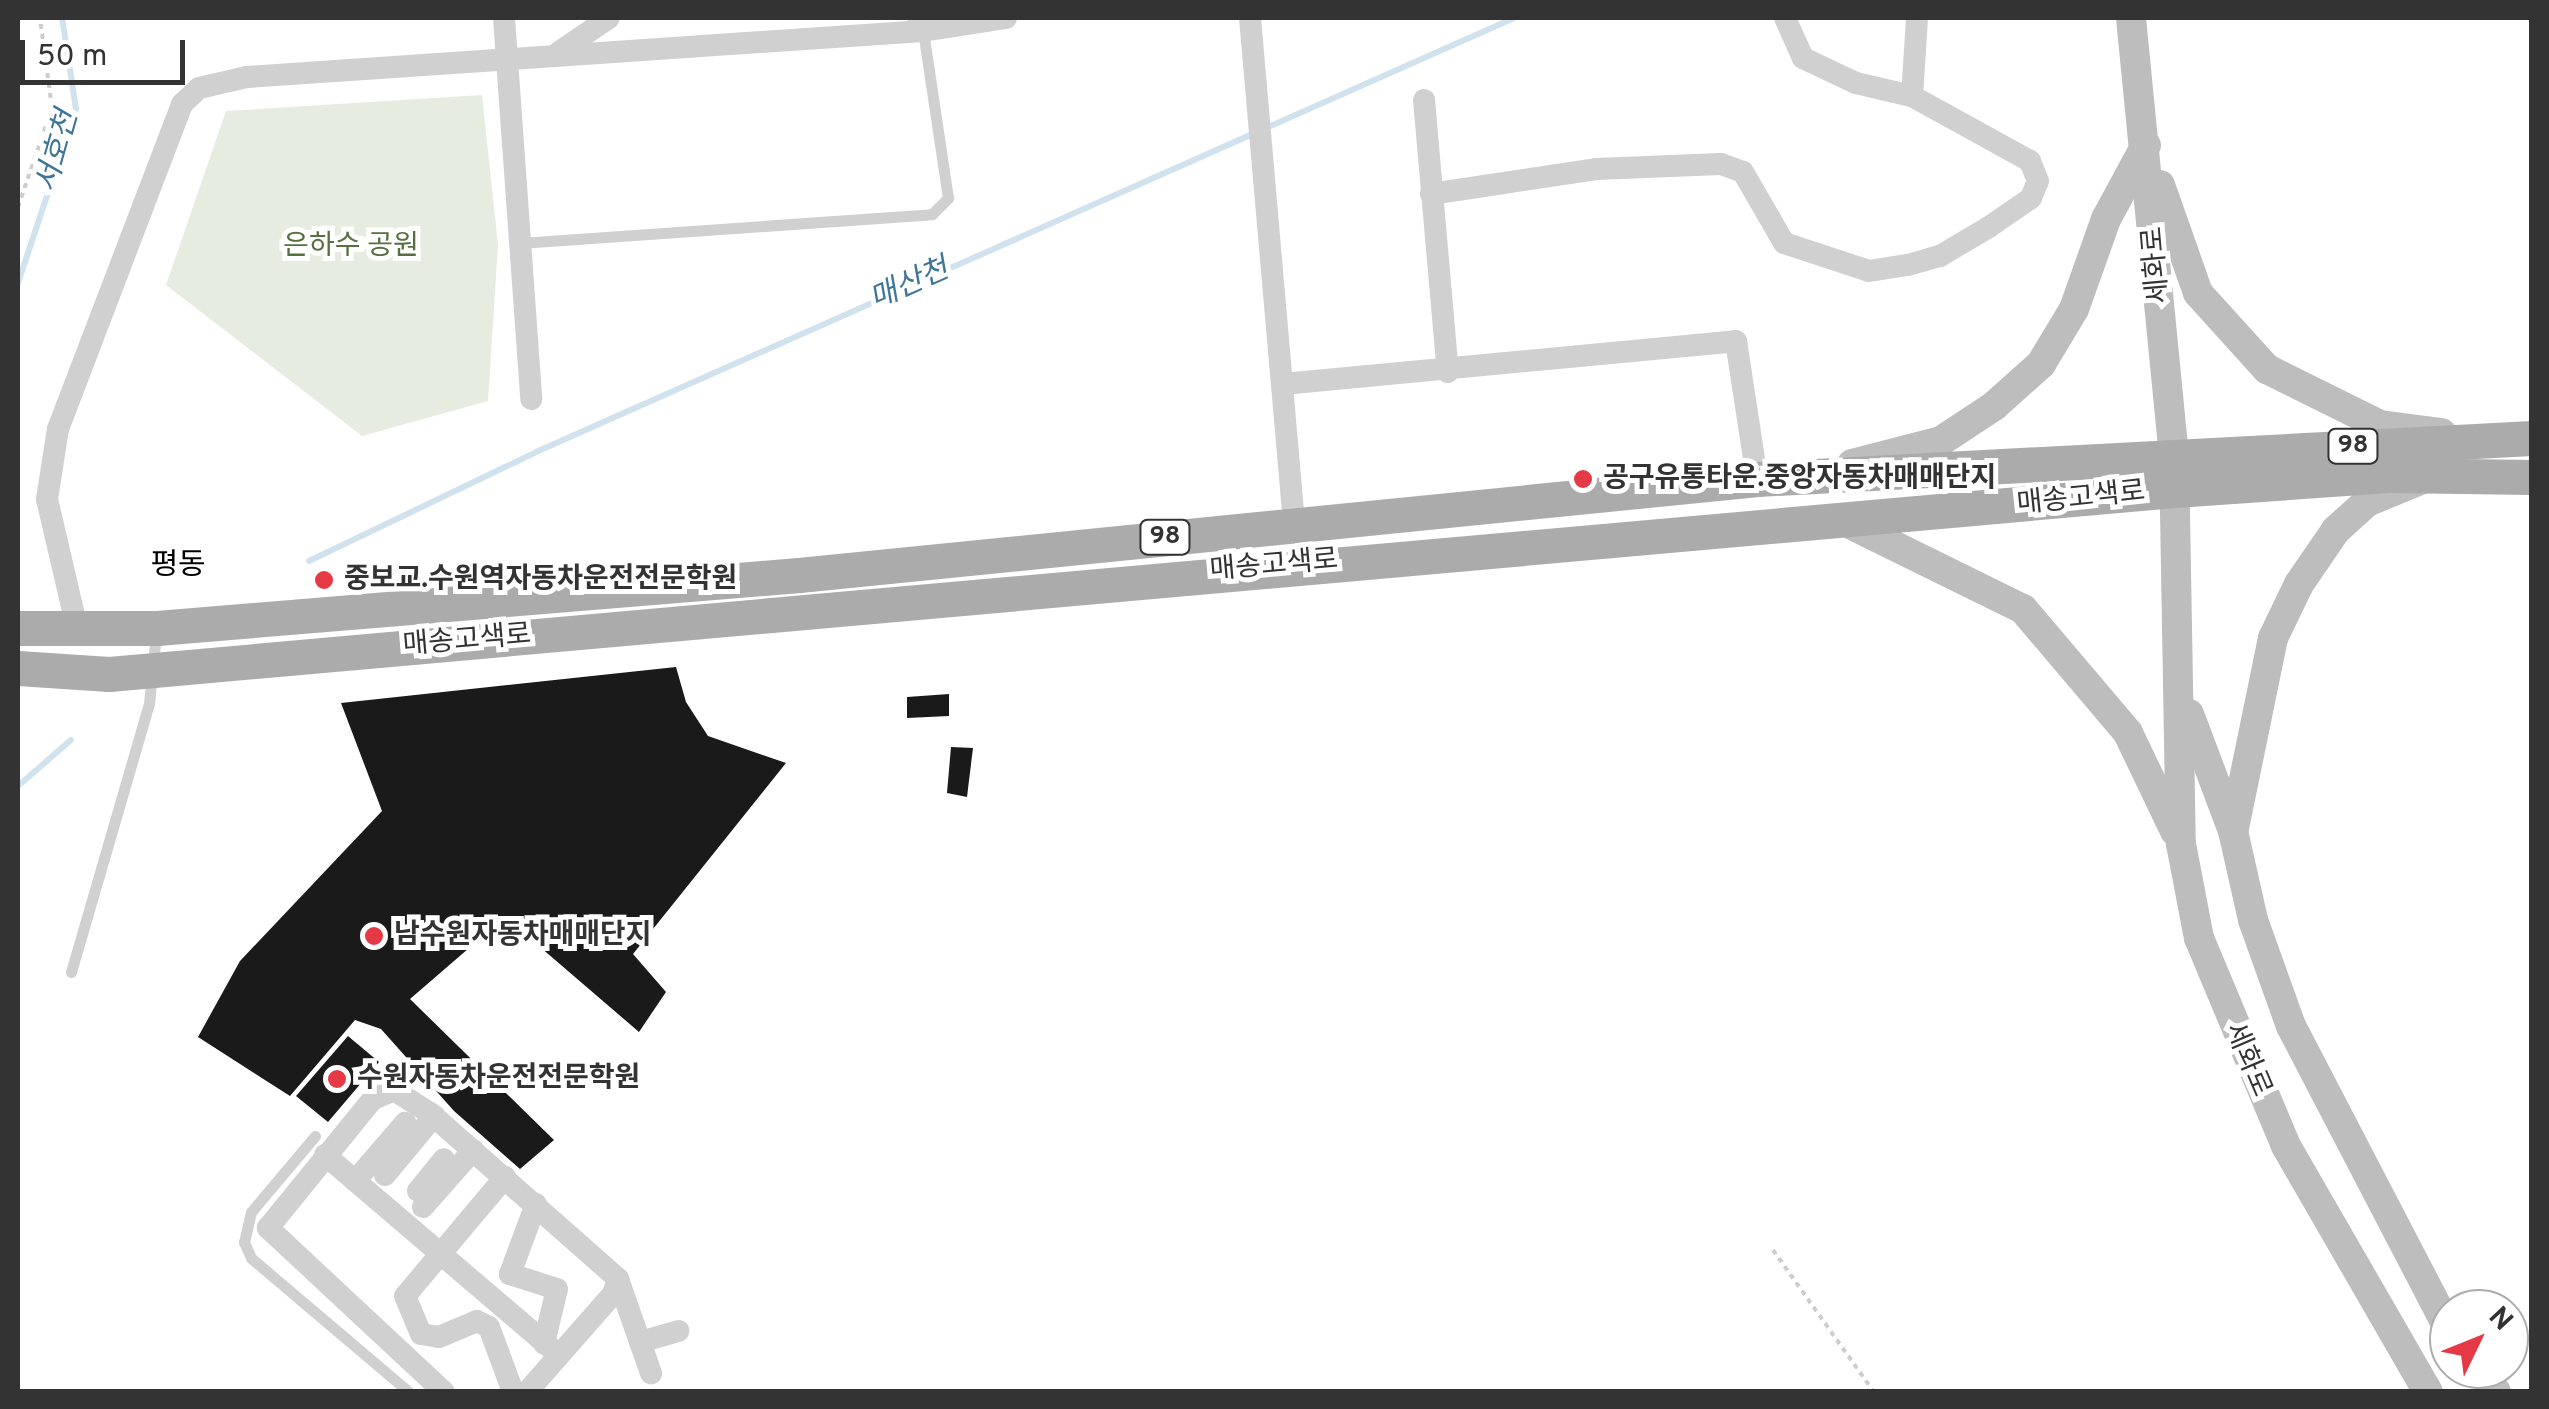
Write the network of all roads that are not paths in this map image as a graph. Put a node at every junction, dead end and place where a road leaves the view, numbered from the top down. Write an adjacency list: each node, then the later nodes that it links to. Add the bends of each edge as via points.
1 (504, 18): 10 (street)
2 (610, 18): 9 (street)
3 (1006, 18): 8 (street)
4 (1250, 18): 17 (street)
5 (1785, 18): 11 (street, via 1803,58 1856,84)
6 (1918, 18): 11 (street)
7 (2131, 18): 13 (main road, 세화로)
8 (917, 24): 9 (street); 15 (lane, via 948,198 932,214)
9 (556, 54): 10 (street)
10 (507, 57): 15 (street); 28 (street, via 247,77 199,88 182,104 58,429 47,498)
11 (1912, 96): 14 (street, via 2030,160 2038,181 2031,198 1989,227 1940,256 1908,265 1869,271 1784,244 1743,172 1721,164 1596,169)
12 (1424, 100): 14 (street)
13 (2146, 145): 20 (main road, via 2198,292 2267,369 2380,424); 21 (main road, 세화로); 25 (main road, via 2106,219 2074,309 2041,364 1941,441)
14 (1431, 194): 16 (street)
15 (520, 244): 18 (street)
16 (1448, 372): 17 (street); 24 (street, via 1736,340)
17 (1283, 384): 27 (street)
18 (531, 399)
19 (2532, 438): 20 (main road, 매송고색로 / 98)
20 (2483, 439): 21 (main road, 매송고색로 / 98)
21 (2174, 472): 22 (main road, 매송고색로); 25 (main road, 매송고색로 / 98); 26 (main road, 매송고색로); 32 (main road, 세화로)
22 (2426, 477): 23 (main road, 매송고색로); 33 (main road, via 2367,502 2336,530 2299,584 2273,638)
23 (2532, 477)
24 (1757, 478): 25 (main road, 매송고색로 / 98); 27 (main road, 매송고색로 / 98)
25 (1799, 478)
26 (1848, 523): 27 (main road, 매송고색로); 34 (main road, via 2023,609 2128,733)
27 (1294, 543): 29 (main road, 매송고색로 / 98, via 799,574); 31 (main road, 매송고색로)
28 (49, 628): 29 (main road, 매송고색로 / 98)
29 (157, 628): 31 (lane)
30 (33, 669): 31 (main road, 매송고색로)
31 (149, 670): 35 (lane, via 148,704)
32 (2181, 692): 33 (main road, 세화로); 34 (main road, 세화로)
33 (2233, 831): 47 (main road, 세화로, via 2253,920 2291,1026)
34 (2182, 844): 56 (main road, 세화로, via 2199,938 2240,1047 2286,1146)
35 (71, 972)
36 (434, 1116): 38 (street, via 394,1090 373,1099); 39 (street); 41 (street)
37 (393, 1129): 42 (street)
38 (320, 1146): 42 (street); 52 (lane, via 252,1212 244,1242 251,1258); 53 (street, via 270,1219 270,1236)
39 (473, 1150): 40 (street); 41 (street)
40 (505, 1177): 43 (street); 45 (street)
41 (422, 1178): 44 (street)
42 (355, 1182): 44 (street)
43 (536, 1204): 46 (street); 50 (street, via 510,1274 557,1290)
44 (396, 1216): 45 (street)
45 (440, 1254): 50 (street); 54 (street, via 405,1296 412,1321 421,1334 440,1337 477,1322 489,1327)
46 (618, 1279): 49 (street); 50 (street, via 613,1294)
47 (2429, 1291)
48 (678, 1332): 49 (street)
49 (640, 1342): 51 (street)
50 (552, 1349): 55 (street)
51 (651, 1373)
52 (409, 1392)
53 (444, 1392)
54 (513, 1392)
55 (527, 1392)
56 (2428, 1392)

